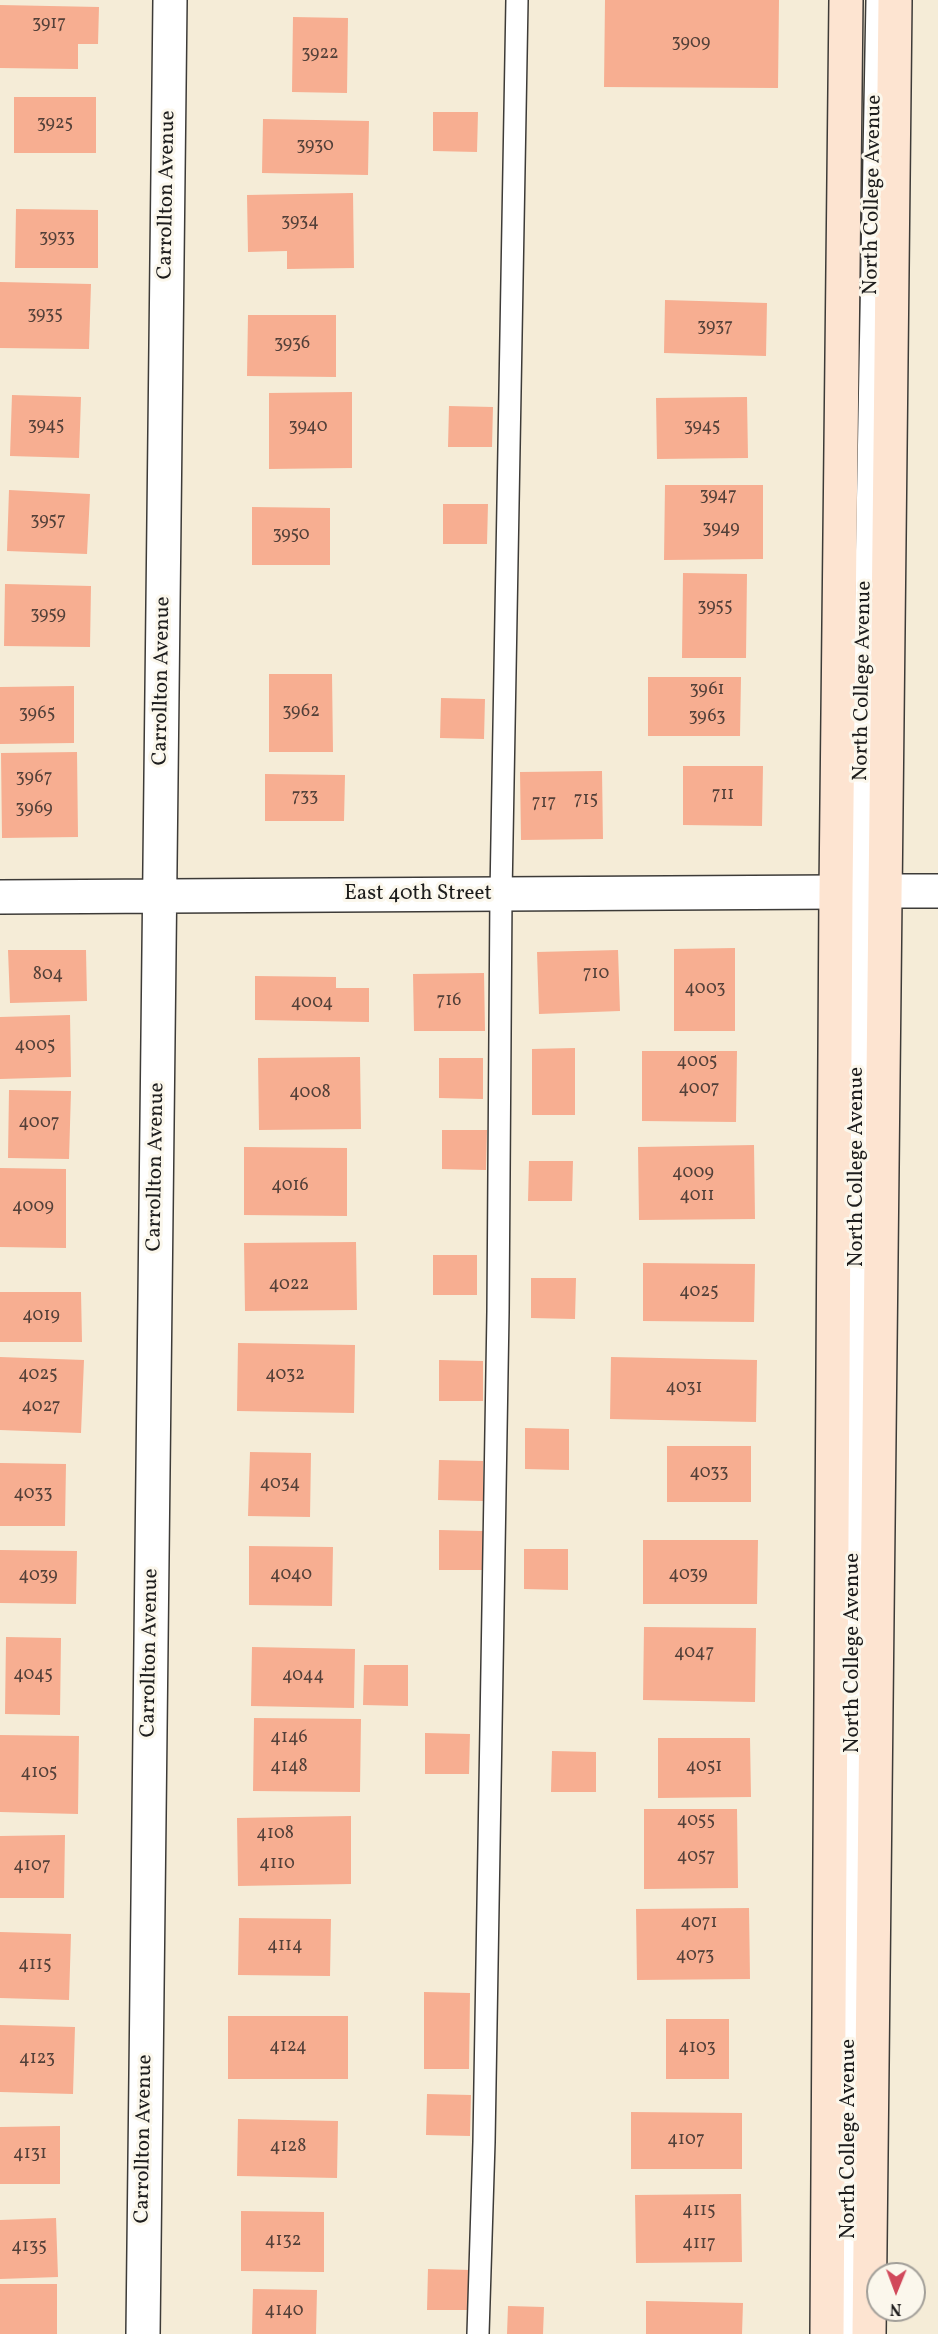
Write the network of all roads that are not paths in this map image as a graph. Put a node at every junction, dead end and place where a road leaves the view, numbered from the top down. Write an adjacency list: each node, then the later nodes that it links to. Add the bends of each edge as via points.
1 (170, 0): 10 (street, Carrollton Avenue)
2 (517, 0): 9 (lane)
3 (846, 0): 8 (main road, North College Avenue)
4 (877, 0): 15 (lane, North College Avenue, via 860,903)
5 (895, 0): 6 (main road, North College Avenue)
6 (885, 891): 7 (street); 16 (main road, North College Avenue)
7 (938, 891)
8 (836, 892): 9 (street, East 40th Street); 14 (main road, North College Avenue)
9 (501, 894): 10 (street, East 40th Street); 13 (lane, via 498,1335)
10 (160, 896): 11 (street, East 40th Street); 12 (street, Carrollton Avenue)
11 (0, 897)
12 (143, 2334)
13 (478, 2334)
14 (827, 2334)
15 (848, 2334)
16 (869, 2334)

